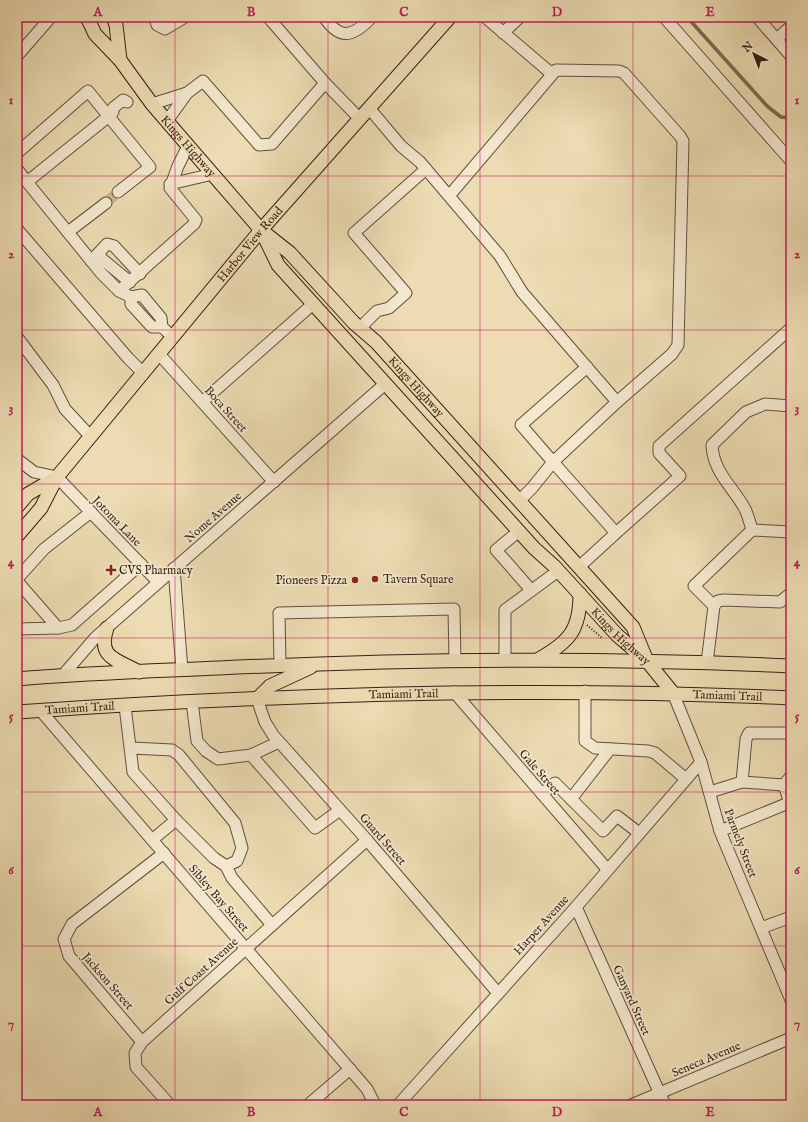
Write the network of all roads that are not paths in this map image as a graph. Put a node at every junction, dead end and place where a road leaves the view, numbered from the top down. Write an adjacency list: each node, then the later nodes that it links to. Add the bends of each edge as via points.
1 (87, 17): 19 (main road, Kings Highway, via 95,34)
2 (113, 17): 19 (main road, Kings Highway)
3 (155, 17): 4 (street, via 157,25 165,29)
4 (185, 17)
5 (268, 17): 21 (street)
6 (324, 17): 7 (street, via 331,27 343,34 357,31 369,20)
7 (368, 17)
8 (450, 17): 25 (main road, Harbor View Road)
9 (485, 17): 15 (street)
10 (520, 17): 15 (street)
11 (664, 17): 31 (street)
12 (48, 18): 18 (street)
13 (762, 19): 16 (street)
14 (791, 26): 16 (street)
15 (503, 33): 20 (street)
16 (777, 39): 17 (street)
17 (791, 55)
18 (17, 56)
19 (120, 60): 22 (main road, Kings Highway)
20 (552, 74): 38 (street); 57 (street, via 556,70 624,73 683,142 678,345 672,354)
21 (325, 83): 23 (street, via 272,144 259,145 203,81); 27 (street)
22 (142, 90): 24 (main road, Kings Highway); 26 (street, via 127,102 127,106 118,114)
23 (187, 93): 24 (street); 28 (street)
24 (152, 104): 28 (main road, Kings Highway)
25 (369, 108): 27 (main road, Harbor View Road); 33 (street, via 401,146)
26 (111, 114): 30 (street, via 88,91); 35 (street); 37 (street, via 150,167)
27 (360, 119): 41 (main road, Harbor View Road)
28 (167, 121): 29 (main road, Kings Highway)
29 (188, 146): 34 (main road, Kings Highway); 36 (street)
30 (17, 153)
31 (791, 161)
32 (17, 169): 35 (street)
33 (426, 169): 38 (street); 48 (street, via 354,233 406,293 389,308 377,312)
34 (213, 174): 36 (street); 41 (main road, Kings Highway)
35 (27, 182): 42 (street)
36 (170, 184): 44 (street, via 170,188 196,220 190,230)
37 (118, 192)
38 (449, 196): 53 (street, via 500,256 522,292)
39 (106, 203): 42 (street)
40 (17, 228): 54 (street)
41 (261, 230): 47 (main road, Kings Highway, via 278,265); 48 (main road, Kings Highway, via 290,253); 51 (main road, Harbor View Road)
42 (68, 232): 43 (street)
43 (95, 258): 44 (street, via 108,244 114,246); 45 (street, via 102,259); 46 (street)
44 (140, 274): 45 (street)
45 (130, 282): 46 (street)
46 (119, 291): 51 (street, via 131,297 131,304 152,327 162,327)
47 (313, 304): 55 (main road, Kings Highway); 56 (street)
48 (360, 328): 64 (main road, Kings Highway, via 376,342)
49 (791, 328): 71 (street, via 660,446 659,452 680,476)
50 (17, 337): 59 (street, via 53,385 65,409)
51 (173, 337): 52 (main road, Harbor View Road)
52 (159, 354): 54 (main road, Harbor View Road); 56 (street, Boca Street)
53 (587, 367): 57 (street); 61 (street, via 521,426)
54 (143, 373): 59 (main road, Harbor View Road)
55 (385, 384): 63 (street, Nome Avenue); 67 (main road, Kings Highway)
56 (202, 402): 63 (street, Boca Street)
57 (617, 402): 61 (street)
58 (791, 406): 68 (street, via 765,404 746,412 712,445 712,455 717,469 745,509)
59 (91, 436): 62 (main road, Harbor View Road)
60 (17, 460): 62 (street, via 34,472)
61 (553, 462): 64 (street); 71 (street)
62 (57, 477): 65 (main road, Harbor View Road, via 28,494); 66 (street, Jotoma Lane); 72 (main road, Harbor View Road, via 41,508)
63 (274, 482): 75 (street, Nome Avenue)
64 (519, 501): 67 (main road); 74 (main road, Kings Highway)
65 (17, 507)
66 (91, 512): 73 (street, Jotoma Lane); 77 (street, via 44,549)
67 (504, 515): 69 (main road, Kings Highway)
68 (752, 530): 70 (street); 82 (street, via 694,586)
69 (518, 531): 76 (main road, Kings Highway); 79 (street, via 496,550)
70 (791, 532)
71 (616, 533): 74 (street)
72 (17, 536)
73 (141, 564): 78 (street, Jotoma Lane); 83 (street, via 77,621)
74 (579, 567): 89 (main road, Kings Highway, via 634,627)
75 (174, 568): 78 (street, Nome Avenue); 94 (street)
76 (558, 570): 79 (street); 81 (main road, Kings Highway)
77 (17, 580): 83 (street)
78 (158, 582): 84 (street, Nome Avenue)
79 (531, 590): 87 (street, via 505,610)
80 (791, 593): 82 (street, via 780,602 724,600)
81 (580, 594): 88 (main road, via 578,622 570,635 558,648); 89 (main road, Kings Highway, via 617,635)
82 (714, 606): 90 (street)
83 (58, 628): 85 (street)
84 (107, 628): 95 (main road, via 103,640 104,650); 96 (street, Nome Avenue)
85 (17, 629)
86 (456, 660): 87 (main road); 91 (main road); 92 (street, via 454,608 279,613)
87 (505, 660): 88 (main road)
88 (538, 660): 89 (main road)
89 (647, 661): 90 (main road); 100 (main road)
90 (708, 663): 93 (main road)
91 (318, 664): 92 (main road); 102 (main road, via 280,680)
92 (280, 665): 94 (main road)
93 (790, 665)
94 (182, 670): 95 (main road)
95 (138, 672): 96 (main road)
96 (63, 675): 97 (main road)
97 (17, 679)
98 (454, 692): 99 (main road, Tamiami Trail); 102 (main road, Tamiami Trail); 117 (street, Gale Street)
99 (585, 692): 100 (main road, Tamiami Trail); 110 (street, via 585,741 595,748)
100 (673, 693): 101 (main road, Tamiami Trail); 112 (street, Parmely Street)
101 (791, 698)
102 (257, 699): 103 (main road, Tamiami Trail); 108 (street, Guard Street, via 265,722)
103 (192, 702): 104 (main road, Tamiami Trail); 111 (street, via 197,741 206,751 218,759)
104 (125, 706): 105 (main road, Tamiami Trail); 109 (street)
105 (40, 710): 106 (main road, Tamiami Trail); 124 (street, Sibley Bay Street)
106 (17, 712)
107 (791, 733): 115 (street, via 749,733 746,739)
108 (279, 742): 111 (street); 120 (street, Guard Street)
109 (132, 748): 121 (street, via 131,762 134,772); 127 (street, via 172,750 179,755 235,823 242,848 236,861)
110 (610, 749): 113 (street, via 655,753); 118 (street)
111 (251, 755): 120 (street, via 315,828)
112 (701, 762): 113 (street, Harper Avenue); 116 (street, Parmely Street)
113 (686, 779): 123 (street, Harper Avenue)
114 (787, 781): 115 (street); 119 (street)
115 (742, 782): 116 (street)
116 (710, 792): 122 (street, Parmely Street)
117 (542, 794): 118 (street, via 555,783); 128 (street, Gale Street)
118 (571, 799): 123 (street, via 603,831 617,816)
119 (790, 802): 122 (street)
120 (340, 810): 125 (street, Guard Street)
121 (176, 820): 124 (street); 127 (street, via 214,858)
122 (720, 831): 132 (street, Parmely Street)
123 (639, 833): 128 (street, Harper Avenue)
124 (152, 840): 126 (street, Sibley Bay Street)
125 (367, 840): 131 (street, Gulf Coast Avenue); 134 (street, Guard Street)
126 (164, 853): 133 (street, Sibley Bay Street); 137 (street, Jackson Street, via 72,924 64,939 69,956)
127 (226, 866): 131 (street, via 232,878)
128 (607, 869): 129 (street, Harper Avenue)
129 (576, 907): 134 (street, Harper Avenue); 139 (street, Ganyard Street)
130 (791, 917): 132 (street)
131 (272, 925): 133 (street, Gulf Coast Avenue)
132 (761, 928): 135 (street, Parmely Street)
133 (246, 949): 137 (street, Gulf Coast Avenue); 138 (street, Sibley Bay Street)
134 (497, 992): 143 (street, Harper Avenue)
135 (791, 1000)
136 (791, 1038): 139 (street, Seneca Avenue)
137 (142, 1042): 140 (street, via 135,1054 136,1067)
138 (350, 1069): 141 (street); 142 (street, Sibley Bay Street, via 367,1089)
139 (660, 1093): 144 (street, Seneca Avenue); 145 (street, Ganyard Street)
140 (170, 1105)
141 (308, 1105)
142 (375, 1105)
143 (398, 1105)
144 (631, 1105)
145 (665, 1105)

